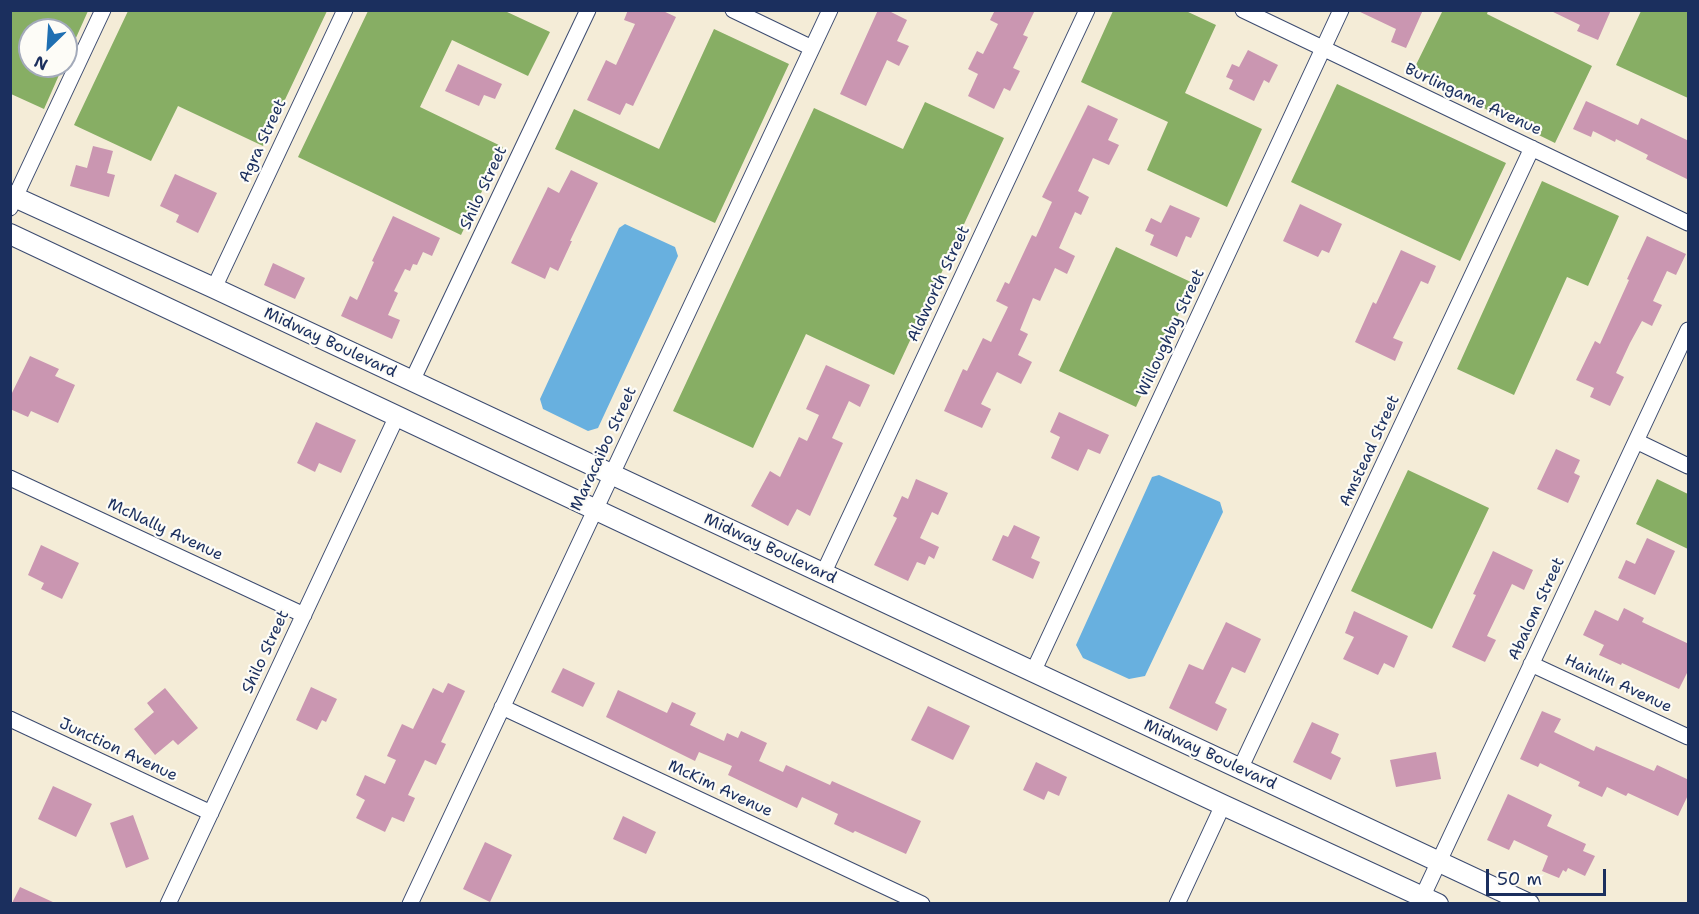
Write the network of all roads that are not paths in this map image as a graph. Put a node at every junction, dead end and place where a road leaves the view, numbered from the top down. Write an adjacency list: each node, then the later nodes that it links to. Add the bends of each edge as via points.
1 (103, 10): 12 (street)
2 (345, 10): 15 (street, Agra Street)
3 (588, 10): 17 (street, Shilo Street)
4 (734, 10): 9 (street)
5 (830, 10): 9 (street, Maracaibo Street)
6 (1087, 10): 24 (street, Aldworth Street)
7 (1243, 10): 10 (street, Burlingame Avenue)
8 (1341, 10): 10 (street, Willoughby Street)
9 (812, 48): 21 (street, Maracaibo Street)
10 (1323, 49): 11 (street, Burlingame Avenue); 27 (street, Willoughby Street)
11 (1532, 148): 13 (street, Burlingame Avenue); 31 (street, Amstead Street)
12 (12, 200): 15 (street, Midway Boulevard)
13 (1689, 223)
14 (10, 234): 18 (street)
15 (214, 288): 17 (street, Midway Boulevard)
16 (1689, 330): 19 (street, Abalom Street)
17 (412, 381): 21 (street, Midway Boulevard)
18 (397, 416): 23 (street); 25 (street, Shilo Street)
19 (1636, 441): 20 (street); 26 (street, Abalom Street)
20 (1689, 466)
21 (611, 475): 23 (street, Maracaibo Street); 24 (street, Midway Boulevard)
22 (10, 478): 25 (street, McNally Avenue)
23 (596, 509): 28 (street, Maracaibo Street); 32 (street)
24 (823, 574): 27 (street, Midway Boulevard)
25 (304, 615): 33 (street, Shilo Street)
26 (1531, 664): 30 (street, Hainlin Avenue); 34 (street, Abalom Street)
27 (1033, 672): 31 (street, Midway Boulevard)
28 (502, 707): 37 (street, Maracaibo Street); 38 (street, McKim Avenue)
29 (10, 719): 33 (street, Junction Avenue)
30 (1689, 737)
31 (1240, 769): 34 (street, Midway Boulevard)
32 (1223, 805): 35 (street); 39 (street)
33 (211, 813): 36 (street, Shilo Street)
34 (1439, 861): 35 (street, Abalom Street); 40 (street, Midway Boulevard)
35 (1426, 901)
36 (168, 903)
37 (410, 903)
38 (922, 903)
39 (1177, 903)
40 (1529, 903)

